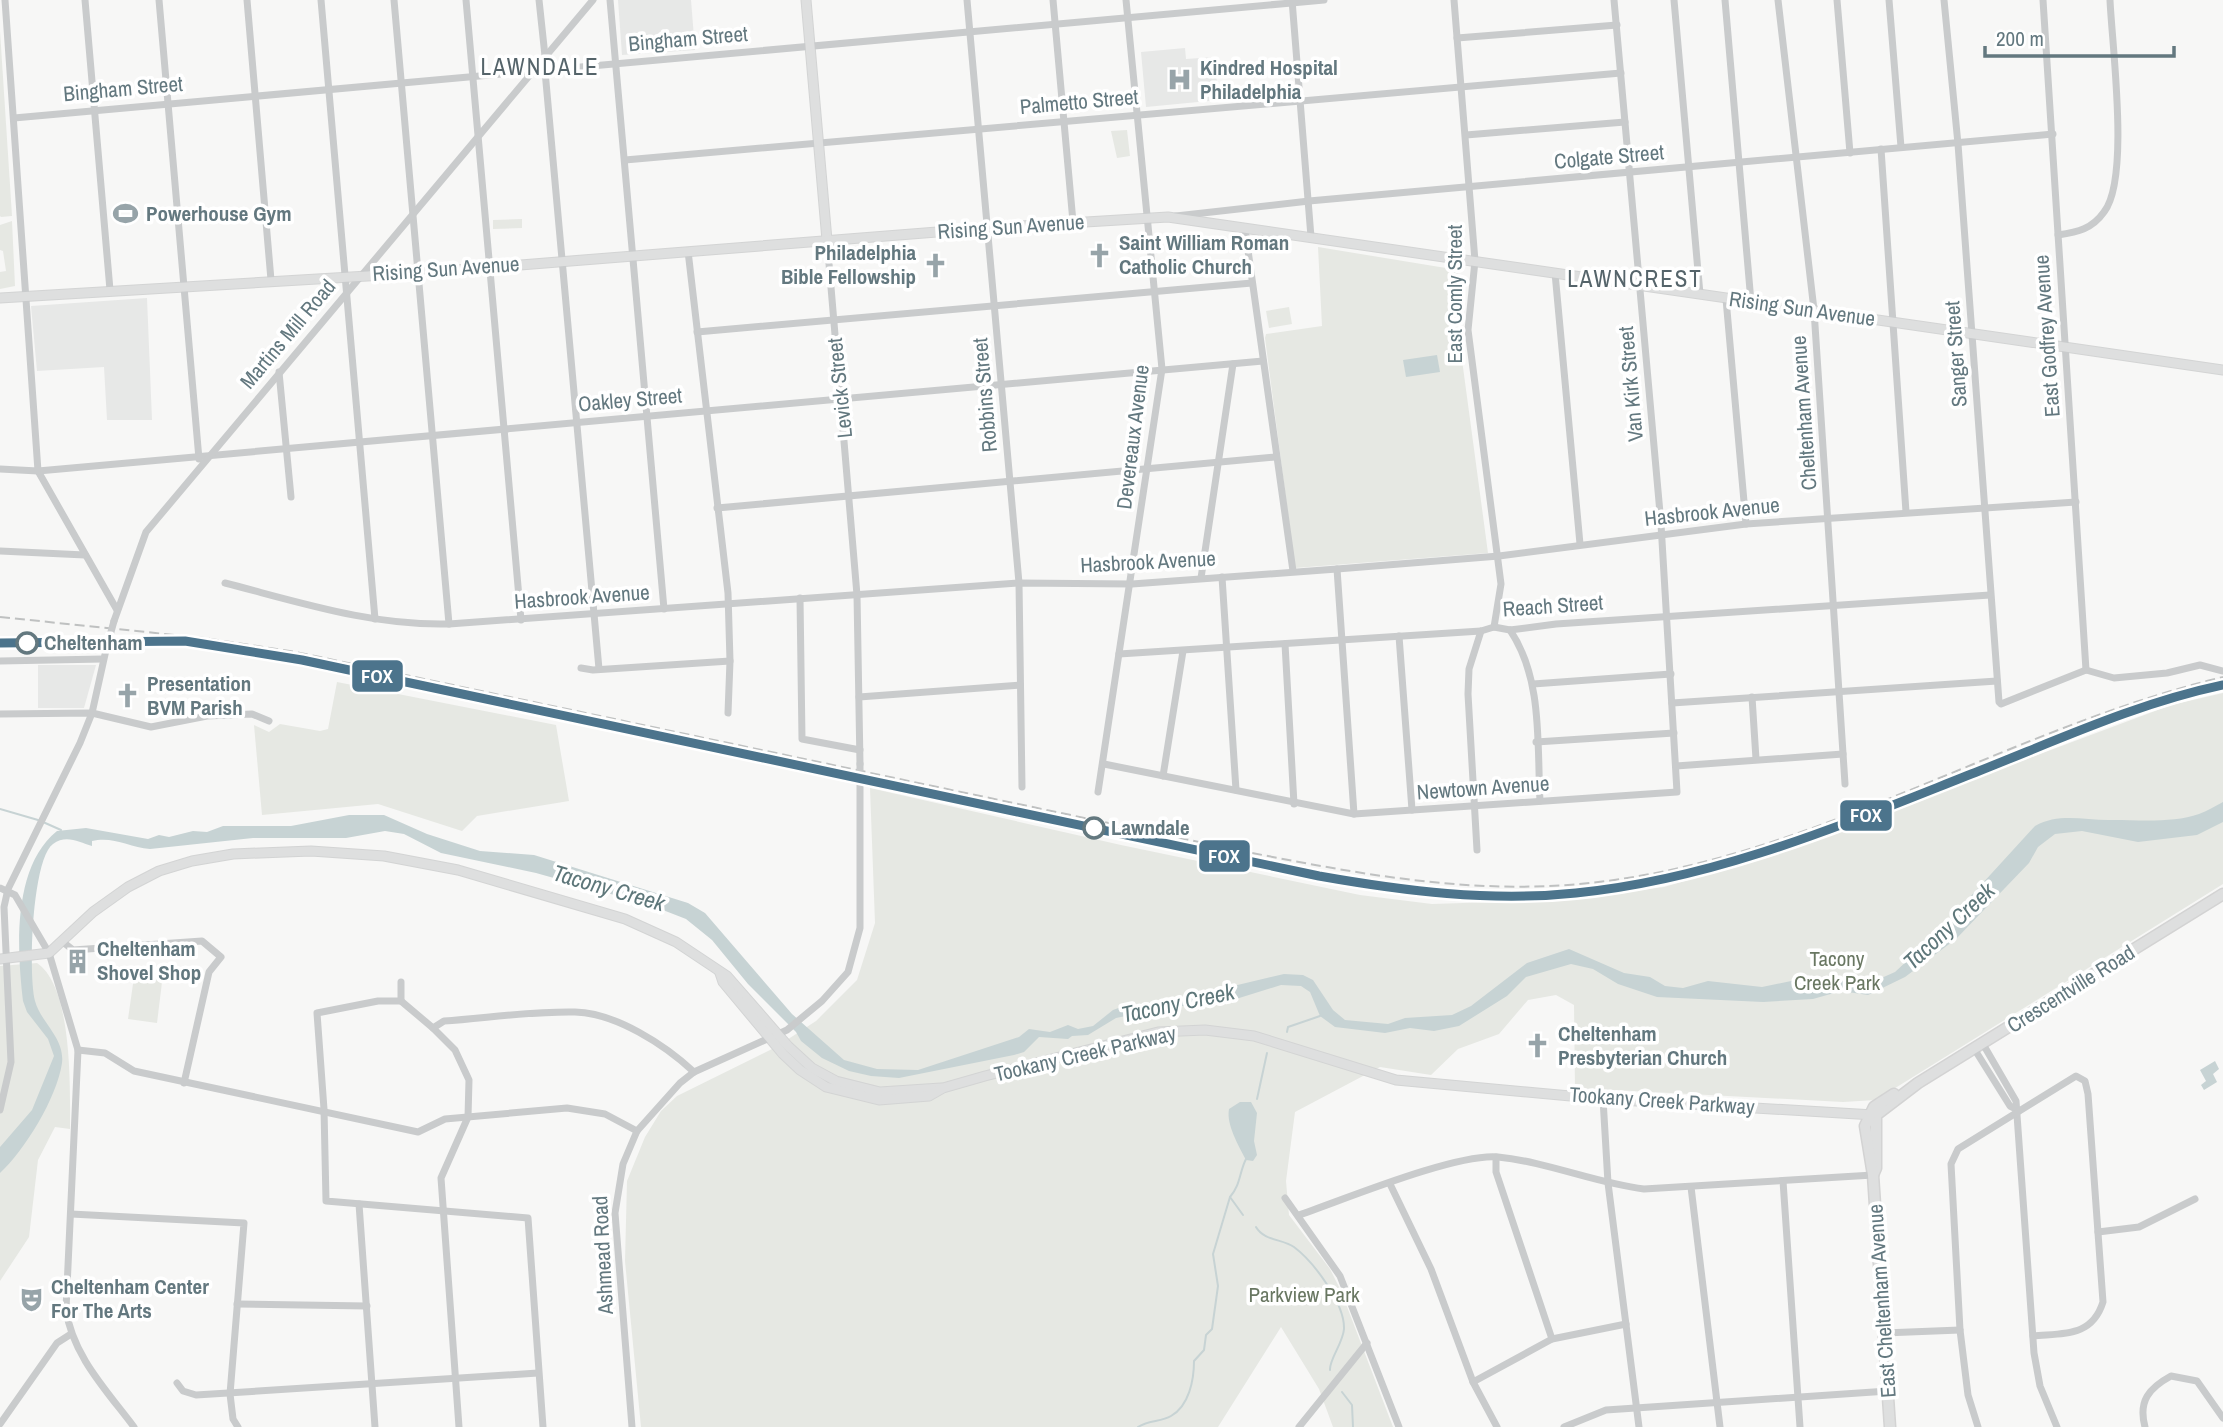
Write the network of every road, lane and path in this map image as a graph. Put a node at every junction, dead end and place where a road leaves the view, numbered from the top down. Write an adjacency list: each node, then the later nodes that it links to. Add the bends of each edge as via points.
1 (5, 0): 47 (street)
2 (85, 0): 45 (street)
3 (159, 0): 44 (street)
4 (247, 0): 42 (street)
5 (321, 0): 41 (street)
6 (394, 0): 39 (street)
7 (466, 0): 38 (street)
8 (539, 0): 33 (street)
9 (593, 0): 33 (street, Martins Mill Road)
10 (610, 0): 34 (street)
11 (806, 0): 32 (main road, Levick Street)
12 (967, 0): 30 (street, Robbins Street)
13 (1052, 0): 28 (street)
14 (1126, 0): 27 (street, Devereaux Avenue)
15 (1324, 0): 26 (street, Bingham Street)
16 (1454, 0): 31 (street, East Comly Street)
17 (1615, 0): 29 (street, Van Kirk Street)
18 (1674, 0): 62 (street)
19 (1725, 0): 61 (street)
20 (1779, 0): 59 (street, Cheltenham Avenue)
21 (1837, 0): 58 (street)
22 (1889, 0): 56 (street)
23 (1944, 0): 55 (street, Sanger Street)
24 (2043, 0): 51 (street, East Godfrey Avenue)
25 (2110, 0): 72 (street, via 2118,165 2113,196 2092,225 2081,232)
26 (1292, 1): 27 (street, Bingham Street); 43 (street)
27 (1127, 19): 28 (street, Bingham Street); 46 (street, Devereaux Avenue)
28 (1055, 24): 30 (street, Bingham Street); 48 (street)
29 (1617, 25): 31 (street); 37 (street, Van Kirk Street)
30 (970, 31): 32 (street, Bingham Street); 50 (street, Robbins Street)
31 (1457, 38): 40 (street, East Comly Street)
32 (810, 46): 34 (street, Bingham Street); 54 (main road, Levick Street)
33 (545, 57): 35 (street, Martins Mill Road)
34 (617, 62): 36 (street, Bingham Street); 60 (street)
35 (531, 71): 36 (street, Bingham Street); 38 (street, Bingham Street); 53 (street, Martins Mill Road)
36 (545, 71): 77 (street)
37 (1621, 73): 40 (street, Palmetto Street); 49 (street, Van Kirk Street)
38 (472, 74): 39 (street, Bingham Street); 53 (street)
39 (402, 81): 41 (street, Bingham Street); 66 (street)
40 (1462, 86): 43 (street, Palmetto Street); 52 (street, East Comly Street)
41 (329, 88): 42 (street, Bingham Street); 83 (street)
42 (256, 95): 44 (street, Bingham Street); 84 (street)
43 (1301, 99): 46 (street, Palmetto Street); 65 (street)
44 (167, 103): 45 (street, Bingham Street); 87 (street)
45 (94, 109): 47 (street, Bingham Street); 88 (street)
46 (1136, 115): 48 (street, Palmetto Street); 67 (street, Devereaux Avenue)
47 (14, 118): 92 (street)
48 (1064, 121): 50 (street, Palmetto Street); 69 (street)
49 (1625, 121): 52 (street); 63 (street, Van Kirk Street)
50 (978, 129): 54 (street, Palmetto Street); 70 (street, Robbins Street)
51 (2053, 134): 55 (street, Colgate Street); 72 (street, East Godfrey Avenue)
52 (1466, 135): 64 (street, East Comly Street)
53 (479, 136): 66 (street, Martins Mill Road); 79 (street)
54 (819, 142): 60 (street, Palmetto Street); 74 (main road, Levick Street)
55 (1958, 144): 56 (street, Colgate Street); 101 (street, Sanger Street)
56 (1901, 148): 57 (street, Colgate Street)
57 (1881, 149): 58 (street, Colgate Street); 99 (street)
58 (1850, 153): 59 (street, Colgate Street)
59 (1794, 157): 61 (street, Colgate Street); 97 (street, Cheltenham Avenue)
60 (625, 160): 76 (street)
61 (1739, 162): 62 (street, Colgate Street); 95 (street)
62 (1688, 167): 63 (street, Colgate Street); 91 (street)
63 (1630, 173): 64 (street, Colgate Street); 86 (street, Van Kirk Street)
64 (1471, 187): 65 (street, Colgate Street); 78 (street, East Comly Street)
65 (1309, 201): 68 (street, Colgate Street); 73 (street)
66 (414, 211): 80 (street); 82 (street, Martins Mill Road)
67 (1146, 217): 68 (main road, Rising Sun Avenue); 69 (main road, Rising Sun Avenue); 90 (street, Devereaux Avenue)
68 (1168, 217): 71 (main road, Rising Sun Avenue)
69 (1073, 222): 70 (main road, Rising Sun Avenue)
70 (988, 228): 74 (main road, Rising Sun Avenue); 96 (street, Robbins Street)
71 (1245, 229): 73 (main road, Rising Sun Avenue); 85 (street)
72 (2058, 235): 102 (street, East Godfrey Avenue)
73 (1311, 237): 78 (main road, Rising Sun Avenue)
74 (827, 240): 75 (main road, Rising Sun Avenue); 98 (street, Levick Street)
75 (688, 251): 76 (main road, Rising Sun Avenue); 100 (street)
76 (634, 255): 77 (main road, Rising Sun Avenue); 111 (street)
77 (562, 261): 79 (main road, Rising Sun Avenue); 112 (street)
78 (1475, 261): 81 (main road, Rising Sun Avenue); 138 (street, East Comly Street, via 1468,330)
79 (489, 266): 80 (main road, Rising Sun Avenue); 113 (street)
80 (418, 272): 82 (main road, Rising Sun Avenue); 114 (street)
81 (1555, 273): 86 (main road, Rising Sun Avenue); 135 (street)
82 (361, 275): 83 (main road, Rising Sun Avenue); 89 (street, Martins Mill Road)
83 (344, 276): 84 (main road, Rising Sun Avenue); 89 (street)
84 (271, 280): 87 (main road, Rising Sun Avenue)
85 (1252, 283): 90 (street); 103 (street)
86 (1640, 284): 91 (main road, Rising Sun Avenue); 134 (street, Van Kirk Street)
87 (183, 286): 88 (main road, Rising Sun Avenue); 118 (street)
88 (110, 290): 92 (main road, Rising Sun Avenue)
89 (346, 293): 107 (street, Martins Mill Road); 115 (street)
90 (1154, 293): 96 (street); 105 (street, Devereaux Avenue)
91 (1700, 294): 94 (main road, Rising Sun Avenue)
92 (23, 296): 93 (main road, Rising Sun Avenue); 124 (street)
93 (0, 298)
94 (1727, 299): 95 (main road, Rising Sun Avenue); 133 (street)
95 (1751, 302): 97 (main road, Rising Sun Avenue)
96 (994, 306): 98 (street); 108 (street, Robbins Street)
97 (1814, 310): 99 (main road, Rising Sun Avenue); 132 (street, Cheltenham Avenue)
98 (833, 319): 100 (street); 109 (street, Levick Street)
99 (1893, 321): 101 (main road, Rising Sun Avenue); 131 (street)
100 (696, 332): 110 (street)
101 (1973, 333): 102 (main road, Rising Sun Avenue); 129 (street, Sanger Street)
102 (2065, 347): 106 (main road, Rising Sun Avenue); 128 (street, East Godfrey Avenue)
103 (1264, 361): 104 (street, Oakley Street); 119 (street)
104 (1233, 364): 105 (street, Oakley Street); 120 (street)
105 (1162, 369): 108 (street, Oakley Street); 122 (street, Devereaux Avenue)
106 (2223, 370)
107 (279, 372): 116 (street); 117 (street, Martins Mill Road)
108 (1002, 384): 109 (street, Oakley Street); 125 (street, Robbins Street)
109 (842, 400): 110 (street, Oakley Street); 127 (street, Levick Street)
110 (706, 411): 111 (street, Oakley Street); 130 (street)
111 (648, 415): 112 (street, Oakley Street); 151 (street)
112 (576, 422): 113 (street, Oakley Street); 153 (street)
113 (504, 429): 114 (street, Oakley Street); 156 (street)
114 (433, 433): 115 (street, Oakley Street); 157 (street)
115 (361, 441): 116 (street, Oakley Street); 155 (street)
116 (287, 447): 117 (street, Oakley Street); 126 (street)
117 (209, 455): 118 (street, Oakley Street); 121 (street, Martins Mill Road)
118 (199, 456): 121 (street); 124 (street, Oakley Street)
119 (1275, 457): 120 (street); 140 (street)
120 (1219, 462): 122 (street); 142 (street)
121 (199, 467): 152 (street, Martins Mill Road, via 146,532)
122 (1149, 468): 125 (street); 145 (street, Devereaux Avenue)
123 (0, 469): 124 (street, Oakley Street)
124 (38, 471): 137 (street)
125 (1011, 481): 127 (street); 144 (street, Robbins Street)
126 (291, 497)
127 (850, 497): 130 (street); 146 (street, Levick Street)
128 (2076, 502): 129 (street, Hasbrook Avenue); 172 (street, East Godfrey Avenue)
129 (1985, 507): 131 (street, Hasbrook Avenue); 147 (street, Sanger Street)
130 (718, 508): 150 (street)
131 (1906, 512): 132 (street, Hasbrook Avenue)
132 (1829, 517): 133 (street, Hasbrook Avenue); 149 (street, Cheltenham Avenue)
133 (1746, 524): 134 (street, Hasbrook Avenue)
134 (1661, 534): 135 (street, Hasbrook Avenue); 154 (street, Van Kirk Street)
135 (1580, 544): 138 (street, Hasbrook Avenue)
136 (0, 551): 137 (street)
137 (85, 555): 152 (street)
138 (1499, 556): 139 (street, Hasbrook Avenue); 158 (street, East Comly Street, via 1501,584)
139 (1337, 569): 140 (street, Hasbrook Avenue); 162 (street)
140 (1293, 571): 141 (street, Hasbrook Avenue)
141 (1222, 577): 142 (street, Hasbrook Avenue); 164 (street)
142 (1201, 578): 145 (street, Hasbrook Avenue)
143 (225, 583): 155 (street, Hasbrook Avenue)
144 (1019, 583): 145 (street, Hasbrook Avenue); 146 (street, Hasbrook Avenue); 177 (street, Robbins Street)
145 (1132, 584): 166 (street, Devereaux Avenue)
146 (858, 595): 148 (street, Hasbrook Avenue); 179 (street, Levick Street)
147 (1990, 595): 149 (street, Reach Street); 175 (street, Sanger Street)
148 (800, 598): 150 (street, Hasbrook Avenue); 188 (street, via 802,737)
149 (1835, 604): 154 (street, Reach Street); 178 (street, Cheltenham Avenue)
150 (727, 605): 151 (street, Hasbrook Avenue); 169 (street)
151 (664, 609): 153 (street, Hasbrook Avenue)
152 (117, 610): 167 (street, Martins Mill Road, bridge)
153 (593, 614): 156 (street, Hasbrook Avenue); 171 (street)
154 (1667, 617): 159 (street, Reach Street); 174 (street, Van Kirk Street)
155 (375, 619): 157 (street, Hasbrook Avenue)
156 (521, 620): 157 (street, Hasbrook Avenue)
157 (449, 624)
158 (1494, 627): 159 (street, Reach Street); 160 (street, Reach Street)
159 (1510, 630): 176 (street, via 1526,658)
160 (1481, 631): 161 (street, Reach Street); 201 (street, via 1469,669 1468,694)
161 (1399, 636): 162 (street, Reach Street); 202 (street)
162 (1341, 640): 163 (street, Reach Street); 203 (street)
163 (1285, 644): 164 (street, Reach Street); 200 (street)
164 (1226, 648): 165 (street, Reach Street); 197 (street)
165 (1183, 651): 166 (street, Reach Street); 194 (street)
166 (1119, 653): 191 (street, Devereaux Avenue)
167 (103, 659): 168 (street); 182 (street, Martins Mill Road)
168 (0, 661)
169 (730, 661): 171 (street); 183 (street)
170 (582, 668): 171 (street)
171 (599, 669)
172 (2086, 670): 173 (street, via 2114,678 2200,665); 175 (street, Sanger Street, via 2001,704)
173 (2223, 671)
174 (1671, 674): 176 (street); 181 (street, Van Kirk Street)
175 (1997, 681): 178 (street)
176 (1533, 684): 187 (street)
177 (1020, 685): 179 (street); 196 (street, Robbins Street)
178 (1840, 691): 180 (street); 189 (street, Cheltenham Avenue)
179 (859, 697): 188 (street, Levick Street)
180 (1752, 697): 181 (street); 190 (street)
181 (1672, 703): 186 (street, Van Kirk Street)
182 (92, 713): 184 (street); 185 (street, via 151,727 207,716 252,714); 205 (street, Martins Mill Road, via 48,814)
183 (728, 713)
184 (0, 714)
185 (269, 721)
186 (1674, 733): 187 (street); 192 (street, Van Kirk Street)
187 (1536, 742): 199 (street)
188 (860, 750): 193 (street, Levick Street, bridge)
189 (1843, 754): 190 (street); 195 (street, Cheltenham Avenue)
190 (1756, 759): 192 (street)
191 (1104, 764): 194 (street, Newtown Avenue); 198 (street, Devereaux Avenue)
192 (1676, 766): 199 (street, Newtown Avenue, via 1677,792)
193 (860, 776): 213 (street, Ashmead Road, via 859,934 848,972)
194 (1163, 776): 197 (street, Newtown Avenue)
195 (1845, 784)
196 (1022, 787)
197 (1236, 790): 200 (street, Newtown Avenue)
198 (1098, 792)
199 (1540, 801): 201 (street, Newtown Avenue)
200 (1294, 804): 203 (street, Newtown Avenue)
201 (1476, 805): 202 (street, Newtown Avenue); 204 (street)
202 (1412, 810): 203 (street, Newtown Avenue)
203 (1354, 814)
204 (1477, 850)
205 (4, 889): 208 (street, via 18,900); 209 (street)
206 (2223, 893): 214 (highway, Crescentville Road)
207 (63, 942): 208 (main road, Tookany Creek Parkway); 213 (main road, Tookany Creek Parkway, via 110,899 159,871 192,861 233,854 311,851 396,858 543,894 660,934 720,973 723,982); 217 (street, via 73,950 202,941 221,957 209,971)
208 (49, 953): 209 (main road); 215 (street)
209 (3, 959): 220 (street, via 11,1062)
210 (401, 982): 211 (street)
211 (401, 1001): 212 (street); 221 (street, via 317,1013)
212 (433, 1028): 216 (street, via 444,1021 577,1012 614,1021); 224 (street, via 464,1065 469,1080)
213 (779, 1035): 216 (street, Ashmead Road); 218 (main road, Tookany Creek Parkway, via 813,1068 836,1081 880,1092); 218 (main road, Tookany Creek Parkway, via 800,1070 826,1087 851,1095 900,1100 929,1096)
214 (1979, 1047): 222 (street); 223 (highway, Crescentville Road, via 1911,1083 1876,1105)
215 (78, 1050): 217 (street, via 100,1051 127,1069); 236 (street)
216 (694, 1072): 225 (street, Ashmead Road, via 663,1098)
217 (184, 1083): 221 (street)
218 (943, 1088): 219 (main road, Tookany Creek Parkway, via 1158,1032 1205,1030 1254,1035 1396,1080)
219 (1603, 1098): 223 (main road, Tookany Creek Parkway); 229 (street)
220 (0, 1110)
221 (324, 1110): 224 (street, via 418,1132 445,1119); 234 (street, via 326,1201)
222 (2018, 1110): 238 (street, via 2076,1076 2087,1086); 242 (street, via 1958,1149 1951,1164); 245 (street)
223 (1872, 1114): 227 (highway, East Cheltenham Avenue)
224 (468, 1117): 225 (street, via 582,1109 613,1117); 235 (street, via 441,1178)
225 (637, 1131): 265 (street, Ashmead Road, via 620,1174 615,1213)
226 (1496, 1157): 229 (street); 230 (street, via 1460,1162); 246 (street, via 1496,1171)
227 (1873, 1175): 228 (street); 243 (highway, East Cheltenham Avenue)
228 (1783, 1181): 231 (street); 255 (street)
229 (1608, 1183): 231 (street); 241 (street)
230 (1391, 1184): 237 (street); 250 (street, via 1431,1269)
231 (1691, 1187): 256 (street)
232 (1284, 1198): 237 (street)
233 (2195, 1199): 238 (street, via 2139,1227)
234 (359, 1205): 235 (street); 240 (street)
235 (443, 1210): 248 (street, via 528,1218); 249 (street)
236 (71, 1214): 239 (street, via 244,1223); 244 (street, via 66,1309)
237 (1299, 1216): 247 (street, via 1340,1276)
238 (2098, 1232): 245 (street, via 2099,1314 2082,1330)
239 (237, 1304): 240 (street); 254 (street)
240 (368, 1306): 252 (street)
241 (1626, 1324): 246 (street); 257 (street)
242 (1960, 1330): 243 (street); 274 (street, via 1968,1395)
243 (1884, 1333): 253 (highway, East Cheltenham Avenue)
244 (71, 1334): 259 (street, via 57,1343); 260 (street)
245 (2033, 1336): 275 (street, via 2037,1373)
246 (1552, 1339): 250 (street)
247 (1367, 1343): 266 (street); 267 (street)
248 (538, 1373): 249 (street); 264 (street)
249 (455, 1379): 252 (street); 263 (street)
250 (1473, 1382): 268 (street)
251 (177, 1383): 254 (street, via 183,1391 196,1395)
252 (372, 1385): 254 (street); 262 (street)
253 (1888, 1391): 255 (street); 273 (highway, East Cheltenham Avenue)
254 (230, 1394): 261 (street)
255 (1797, 1396): 256 (street); 272 (street)
256 (1718, 1402): 257 (street); 271 (street)
257 (1637, 1408): 269 (street, via 1606,1410); 270 (street)
258 (2223, 1418): 276 (street, via 2197,1381 2179,1376 2161,1382 2145,1396 2141,1410)
259 (0, 1424)
260 (132, 1426)
261 (238, 1427)
262 (375, 1427)
263 (459, 1427)
264 (543, 1427)
265 (632, 1427)
266 (1299, 1427)
267 (1399, 1427)
268 (1497, 1427)
269 (1564, 1427)
270 (1639, 1427)
271 (1720, 1427)
272 (1800, 1427)
273 (1891, 1427)
274 (1978, 1427)
275 (2057, 1427)
276 (2145, 1427)

